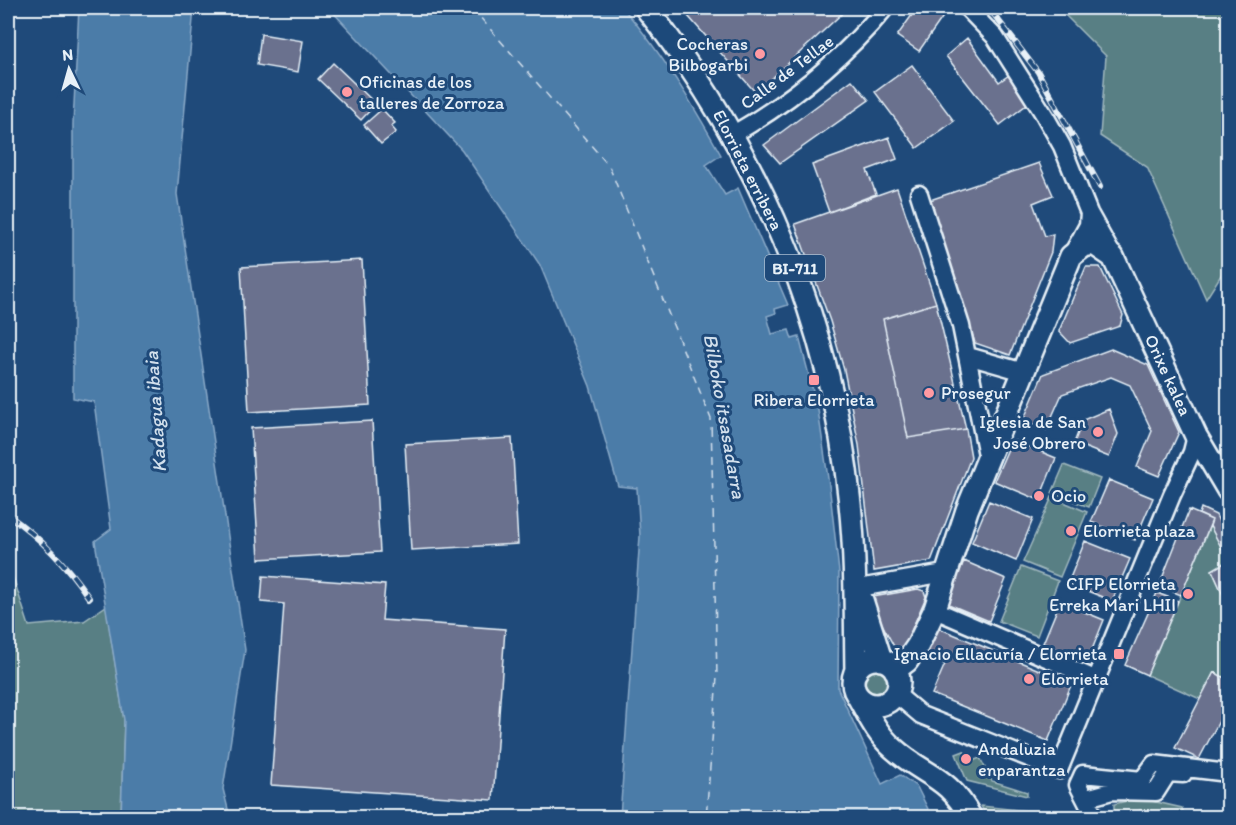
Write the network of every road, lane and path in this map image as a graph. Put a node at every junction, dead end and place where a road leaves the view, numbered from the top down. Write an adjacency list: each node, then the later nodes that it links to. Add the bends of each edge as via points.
1 (646, 8): 4 (main road, Elorrieta erribera / BI-711, via 709,94)
2 (885, 8): 4 (street, Calle de Tellae, via 851,48 819,76)
3 (968, 8): 6 (street, Orixe kalea, via 994,37 1030,90 1062,146)
4 (732, 135): 16 (main road, Elorrieta erribera / BI-711, via 802,284 821,347 845,469)
5 (919, 194): 9 (street)
6 (1089, 213): 7 (street, via 1088,225); 8 (street, Orixe kalea)
7 (1071, 256): 8 (main road, via 1094,244); 10 (main road)
8 (1113, 257): 12 (main road, Orixe kalea)
9 (968, 356): 10 (street); 11 (street)
10 (1024, 372): 11 (main road)
11 (992, 426): 17 (main road, via 988,460)
12 (1196, 436): 13 (main road, Orixe kalea); 14 (street)
13 (1214, 467): 14 (street, via 1191,468); 15 (main road, Orixe kalea)
14 (1183, 473): 22 (street)
15 (1228, 490)
16 (855, 561): 18 (main road, BI-711); 21 (main road, BI-711)
17 (945, 573): 18 (street); 19 (main road)
18 (859, 588): 20 (main road, BI-711)
19 (936, 604): 20 (main road, via 908,661); 22 (street, via 942,613)
20 (888, 665): 21 (main road, via 867,662); 23 (main road, via 899,682)
21 (856, 672): 24 (main road)
22 (1095, 679): 25 (street)
23 (896, 694): 24 (main road, via 876,705); 25 (street, via 921,715)
24 (857, 695): 29 (main road, via 877,733 901,755 954,791)
25 (1059, 770): 30 (street, via 1074,787)
26 (1228, 773): 31 (street, via 1154,764 1142,780 1083,774 1078,785)
27 (1228, 779): 28 (street, via 1168,772 1156,792 1113,791)
28 (1087, 798)
29 (971, 818)
30 (1088, 818)
31 (1095, 818)

